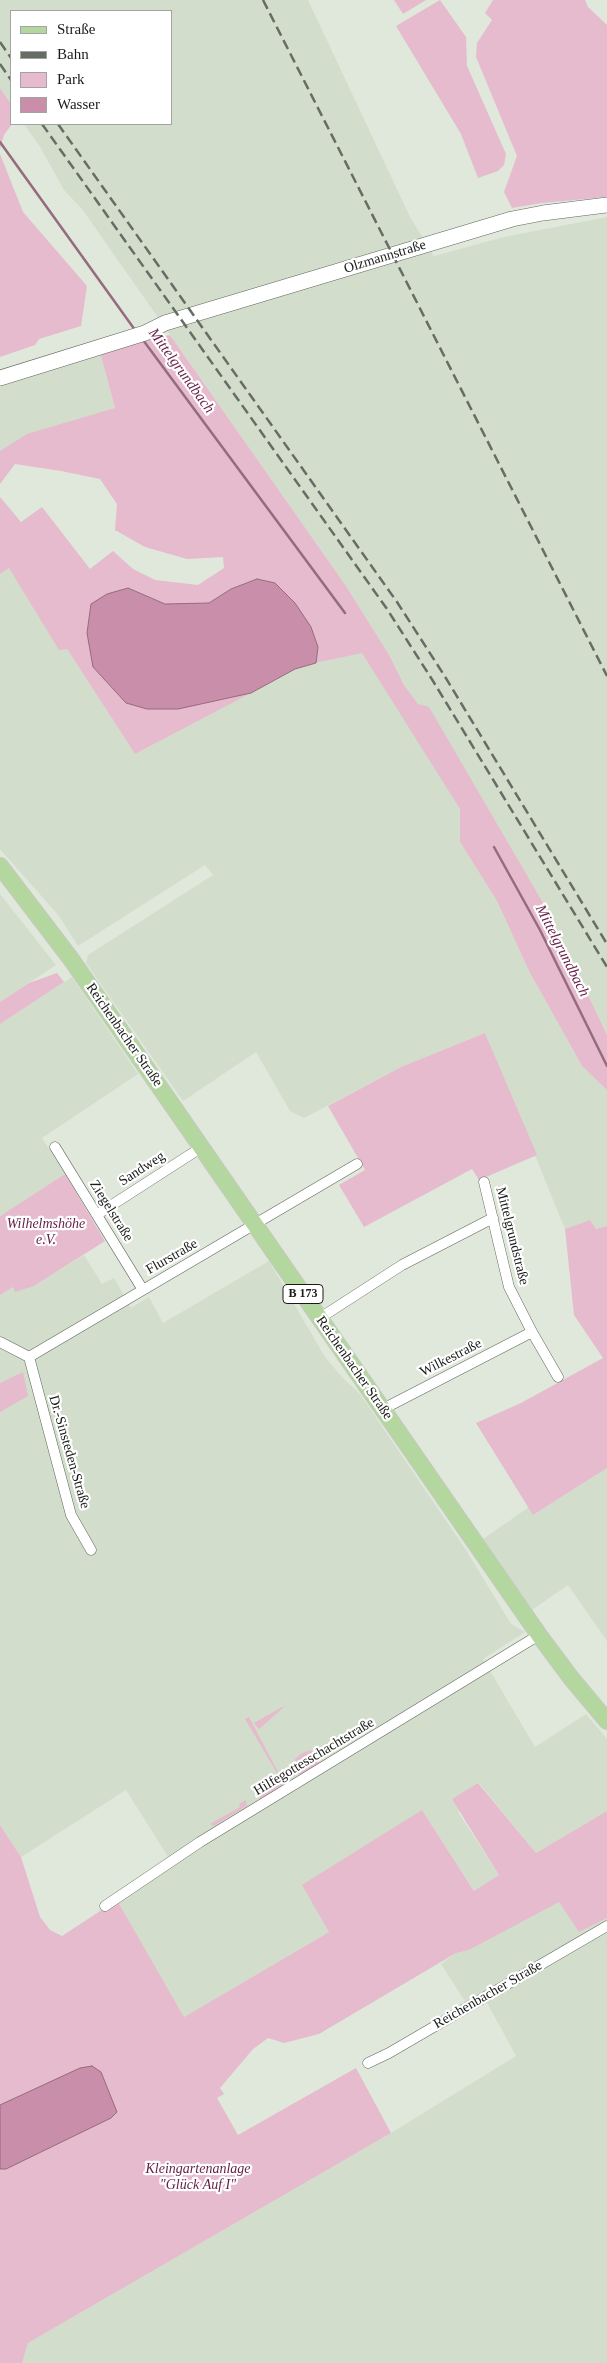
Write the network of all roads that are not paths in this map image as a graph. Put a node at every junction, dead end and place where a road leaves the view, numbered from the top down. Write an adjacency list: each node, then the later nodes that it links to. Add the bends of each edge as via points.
1 (607, 205): 2 (main road, Olzmannstraße, via 512,219)
2 (134, 332): 3 (main road, Olzmannstraße); 4 (main road, Olzmannstraße)
3 (0, 368)
4 (0, 378)
5 (0, 866): 7 (main road, Reichenbacher Straße / B 173, via 66,951)
6 (55, 1147): 10 (street, Ziegelstraße)
7 (202, 1147): 10 (street, Sandweg); 12 (main road, Reichenbacher Straße / B 173)
8 (357, 1164): 12 (street, Flurstraße)
9 (484, 1182): 11 (street, Mittelgrundstraße)
10 (98, 1214): 13 (street, Ziegelstraße)
11 (493, 1218): 14 (street, via 402,1264); 15 (street, Mittelgrundstraße, via 509,1287)
12 (255, 1224): 13 (street, Flurstraße); 14 (main road, Reichenbacher Straße / B 173)
13 (143, 1290): 17 (street, Flurstraße)
14 (320, 1318): 19 (main road, Reichenbacher Straße / B 173)
15 (532, 1332): 18 (street, Mittelgrundstraße); 19 (street, Wilkestraße)
16 (0, 1342): 17 (street)
17 (29, 1357): 20 (street, Dr.-Sinsteden-Straße, via 72,1515)
18 (558, 1376)
19 (383, 1409): 21 (main road, Reichenbacher Straße / B 173)
20 (91, 1550)
21 (540, 1636): 22 (main road, Reichenbacher Straße / B 173); 23 (street, Hilfegottesschachtstraße, via 200,1842)
22 (607, 1720)
23 (105, 1906)
24 (607, 1926): 25 (street, Reichenbacher Straße, via 389,2054)
25 (368, 2063)

